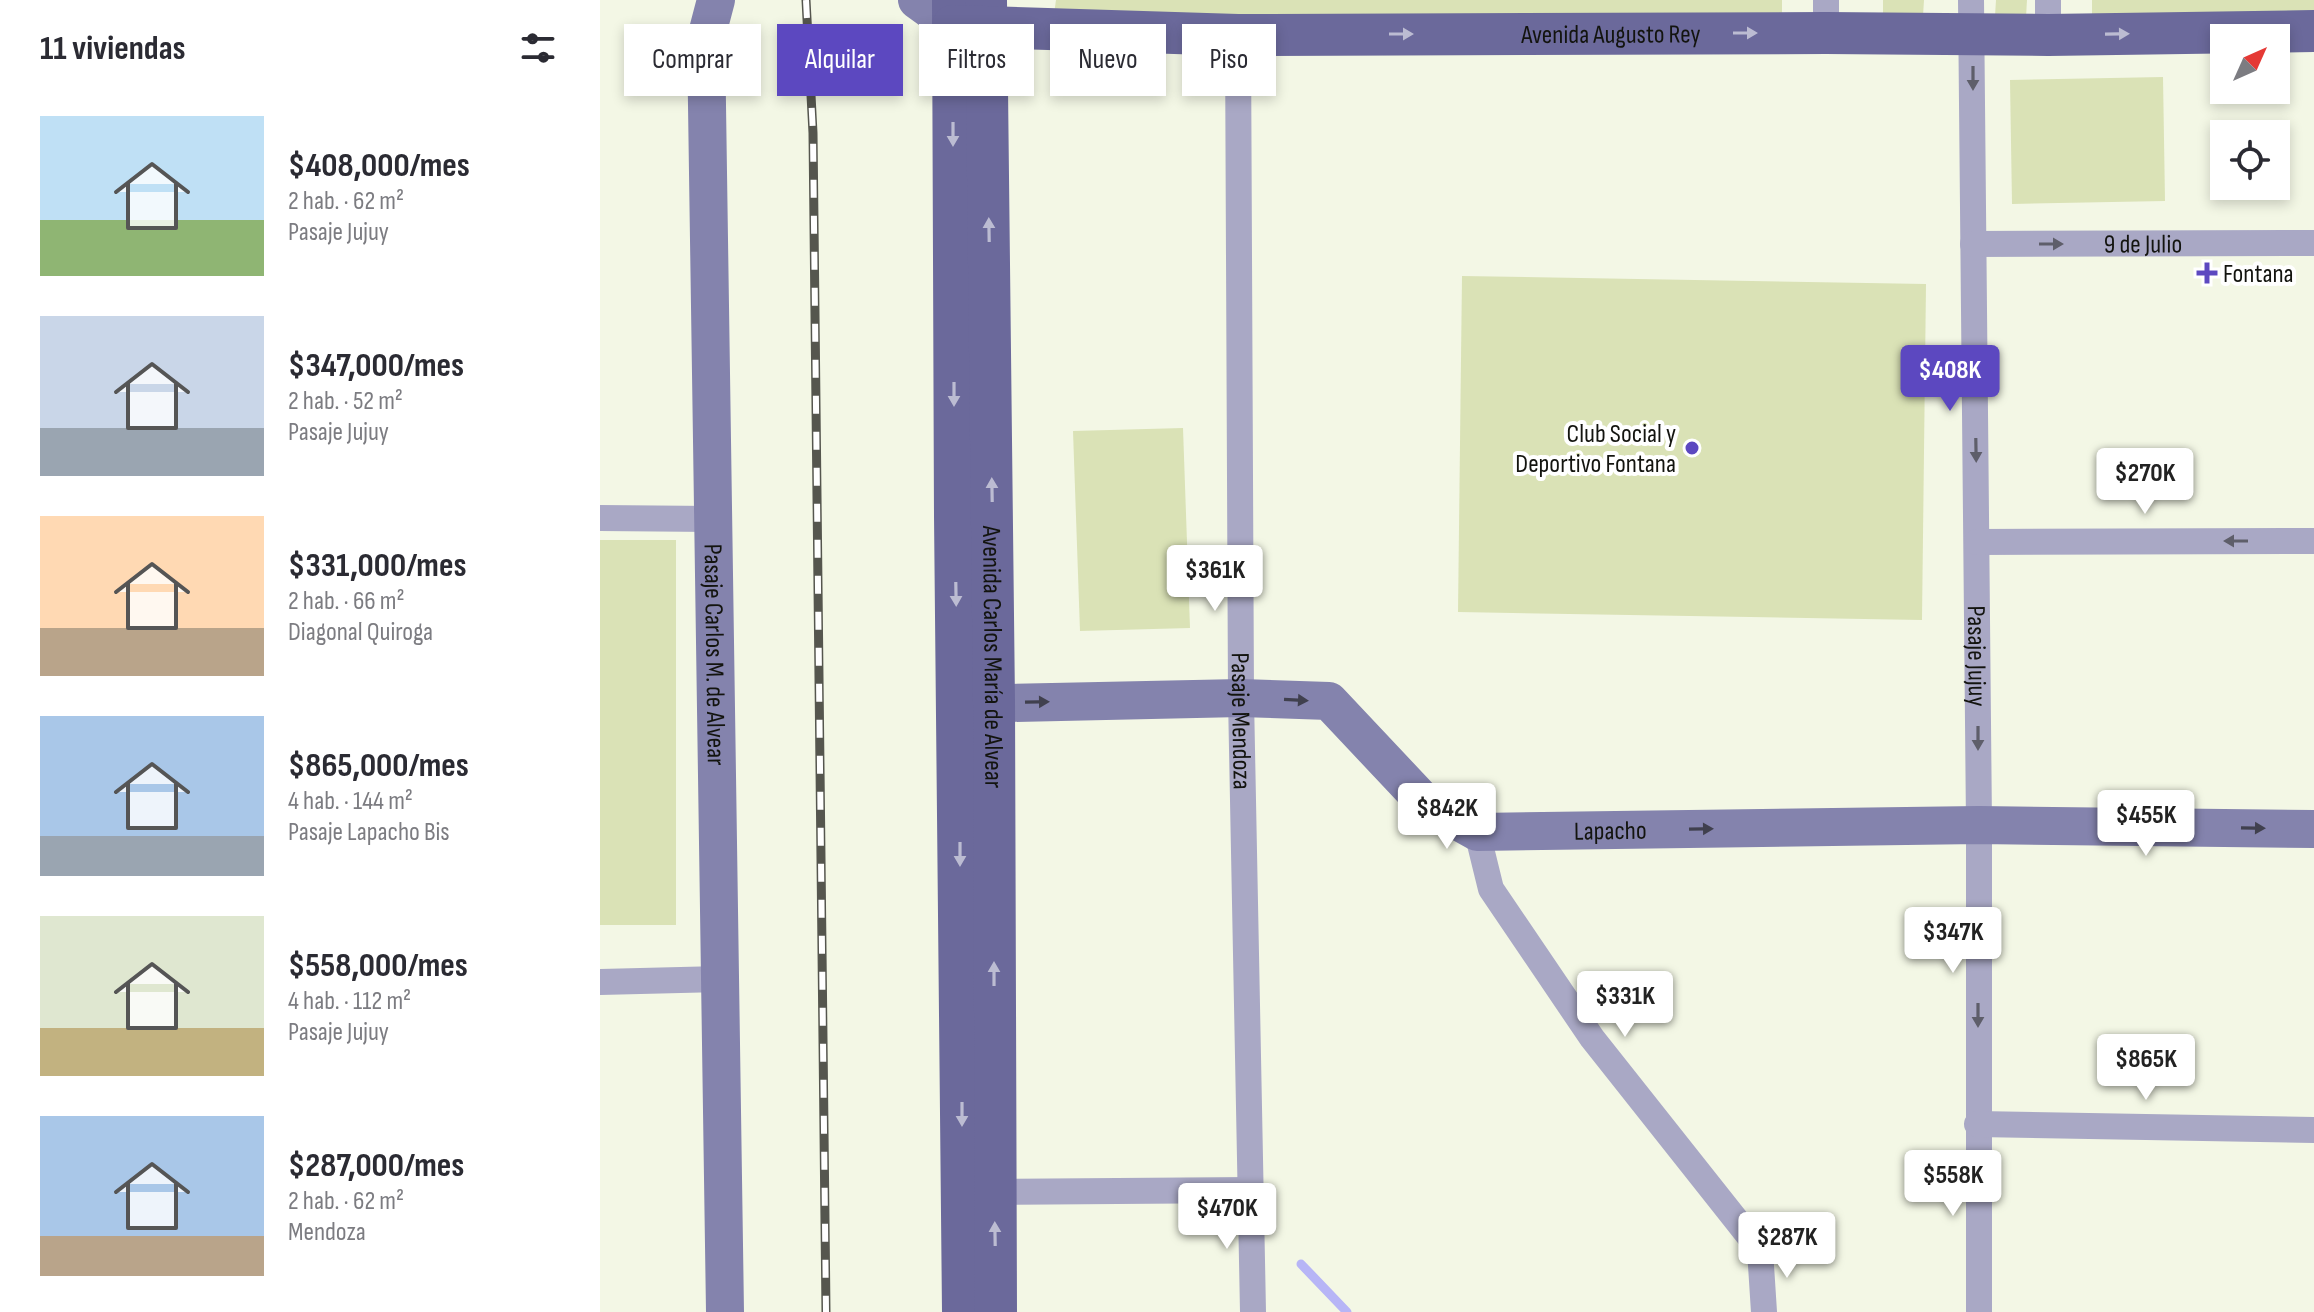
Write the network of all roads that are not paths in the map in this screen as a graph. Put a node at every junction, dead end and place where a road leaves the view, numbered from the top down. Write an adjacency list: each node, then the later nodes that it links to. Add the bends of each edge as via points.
1 (716, 0): 14 (street, Pasaje Carlos M. de Alvear, via 706,38)
2 (917, 0): 3 (street)
3 (970, 14): 7 (main road, Avenida Augusto Rey); 18 (main road, Avenida Carlos María de Alvear)
4 (1826, 16): 5 (main road, Avenida Augusto Rey); 9 (main road, Avenida Augusto Rey, one-way to 4)
5 (1972, 17): 6 (main road, Avenida Augusto Rey); 12 (street, Pasaje Jujuy, one-way to 12)
6 (2048, 17): 8 (main road, Avenida Augusto Rey, one-way to 8)
7 (1182, 31)
8 (2314, 31)
9 (1276, 34)
10 (1238, 96): 17 (street, Pasaje Mendoza)
11 (2314, 243): 12 (street, 9 de Julio, one-way to 11)
12 (1973, 244): 16 (street, Pasaje Jujuy, one-way to 16)
13 (600, 518): 14 (street)
14 (712, 519): 22 (street, Pasaje Carlos M. de Alvear)
15 (2314, 541): 16 (street, one-way to 16)
16 (1977, 542): 19 (street, Pasaje Jujuy, one-way to 19)
17 (1241, 698): 18 (street, Lapacho, one-way to 17); 21 (street, Lapacho, one-way to 21, via 1329,701 1425,803); 26 (street, Pasaje Mendoza)
18 (976, 703): 27 (main road, Avenida Carlos María de Alvear, one-way to 18); 29 (main road, Avenida Carlos María de Alvear, one-way to 29)
19 (1979, 825): 20 (street, Lapacho, one-way to 20); 21 (street, Lapacho, one-way to 19); 24 (street, Pasaje Jujuy, one-way to 24)
20 (2314, 829)
21 (1477, 832): 32 (street, via 1491,889 1592,1038 1760,1250)
22 (721, 979): 23 (street); 28 (street, Pasaje Carlos M. de Alvear)
23 (600, 982)
24 (1977, 1124): 25 (street); 33 (street, Pasaje Jujuy)
25 (2314, 1130)
26 (1252, 1190): 27 (street); 31 (street, Pasaje Mendoza)
27 (995, 1192): 30 (main road, Avenida Carlos María de Alvear, one-way to 27)
28 (725, 1312)
29 (963, 1312)
30 (996, 1312)
31 (1253, 1312)
32 (1764, 1312)
33 (1979, 1312)

